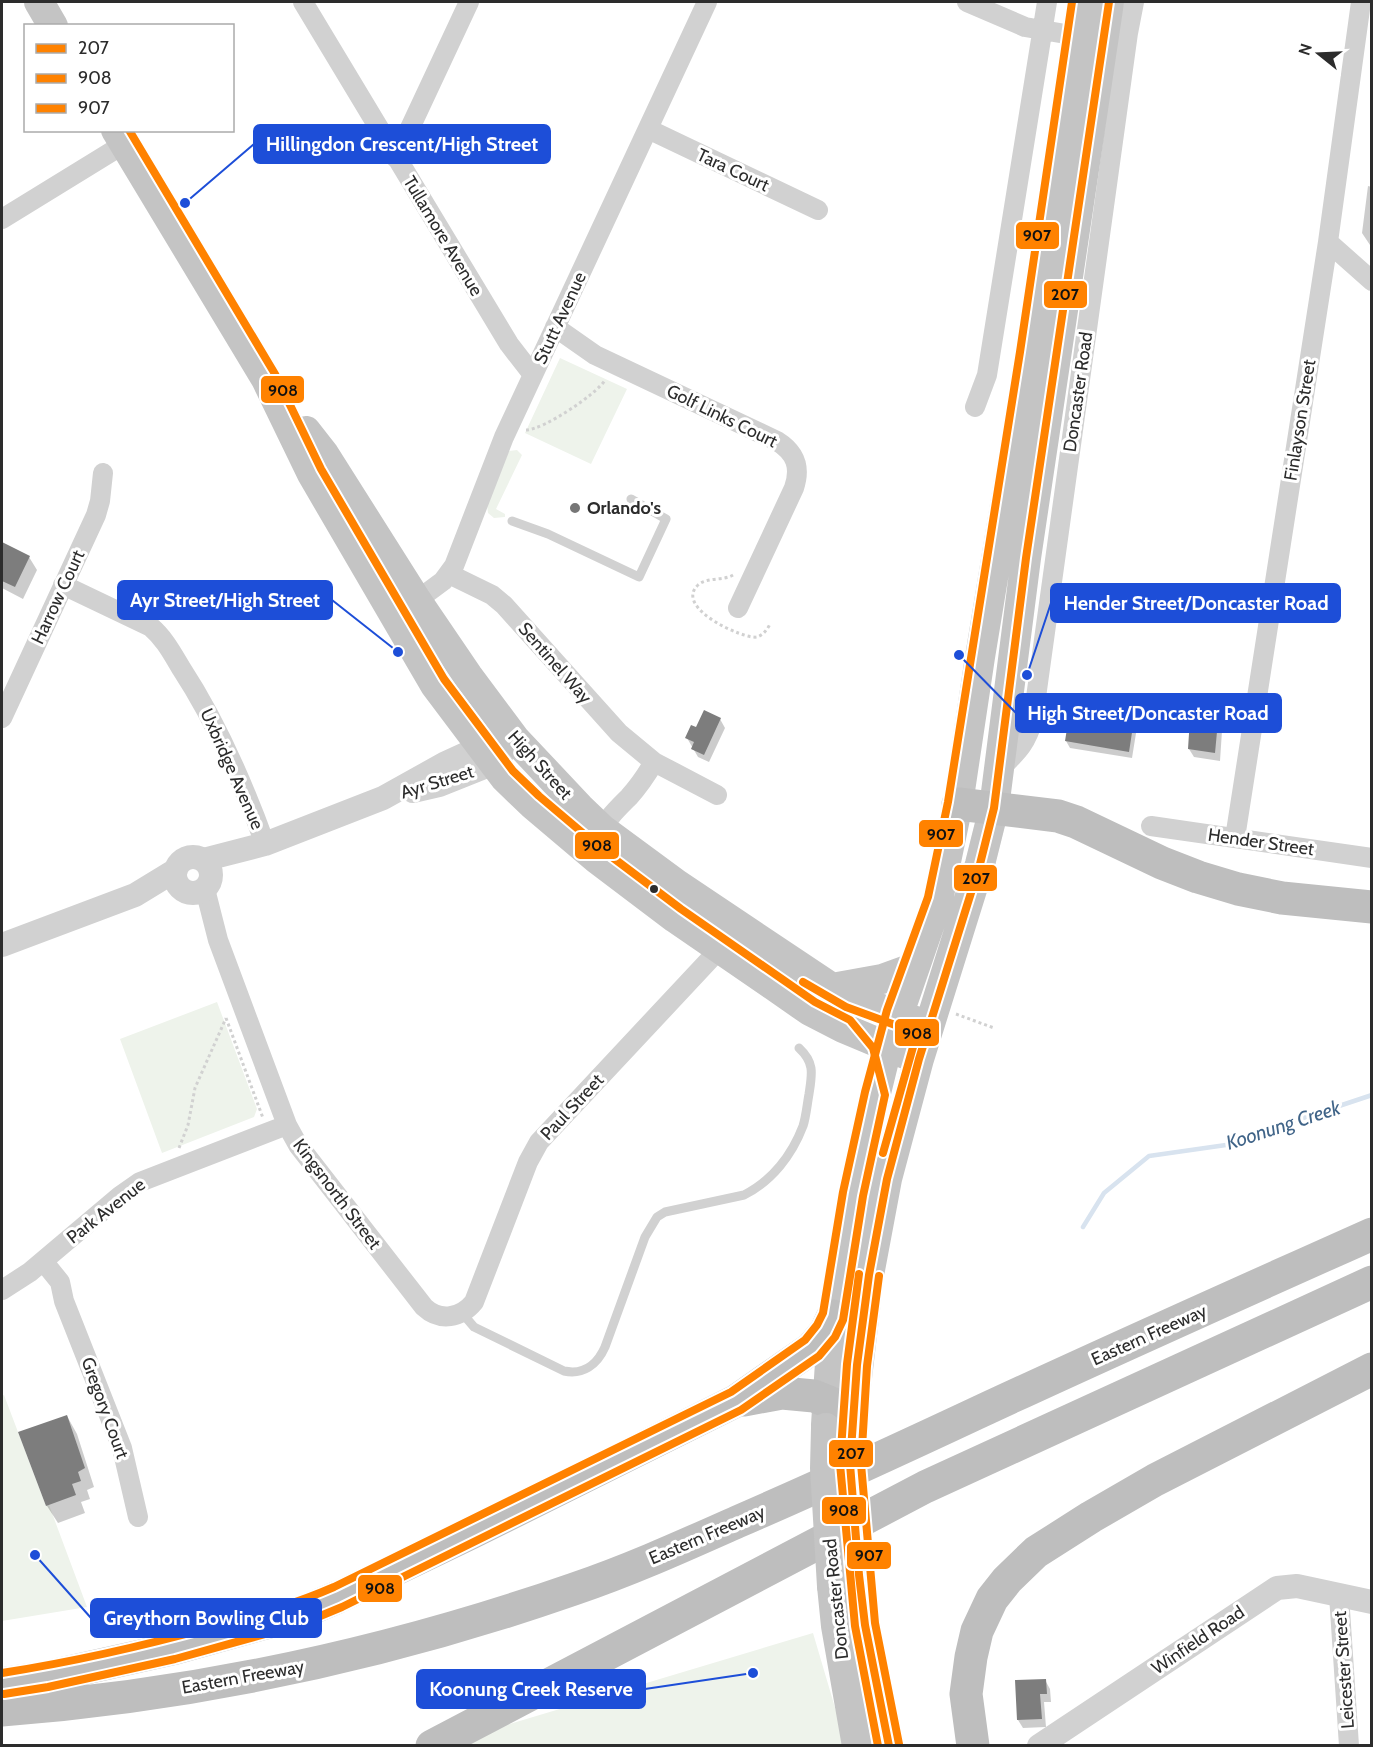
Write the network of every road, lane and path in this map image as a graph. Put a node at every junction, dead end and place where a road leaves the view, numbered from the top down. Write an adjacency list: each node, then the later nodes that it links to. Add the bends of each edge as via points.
1 (39, 2): 11 (main road)
2 (303, 2): 16 (street, Tullamore Avenue)
3 (469, 2): 16 (street)
4 (707, 2): 14 (street, Stutt Avenue)
5 (968, 2): 12 (street, via 1013,23)
6 (1047, 2): 12 (street)
7 (1083, 2): 13 (main road, Doncaster Road)
8 (1109, 2): 35 (main road, Doncaster Road)
9 (1134, 2): 41 (street, Doncaster Road, via 1033,718 1023,745)
10 (1361, 2): 19 (street, Finlayson Street)
11 (52, 24)
12 (1042, 31): 13 (street); 24 (street, via 987,375)
13 (1077, 36): 37 (main road, Doncaster Road)
14 (648, 129): 17 (street, Tara Court); 21 (street, Stutt Avenue)
15 (120, 137): 18 (street); 33 (main road, High Street, via 266,379 324,454)
16 (396, 158): 22 (street, Tullamore Avenue, via 509,345)
17 (818, 210)
18 (2, 219)
19 (1328, 242): 20 (street); 47 (street, Finlayson Street)
20 (1371, 281)
21 (552, 335): 22 (street, Stutt Avenue); 32 (street, Golf Links Court, via 791,451 798,472 794,488)
22 (533, 375): 30 (street, Stutt Avenue)
23 (614, 381): 25 (path, via 606,377 579,404 540,427)
24 (975, 407)
25 (525, 430)
26 (103, 473): 31 (street, Harrow Court, via 96,515)
27 (631, 499): 28 (lane, via 666,519 639,577)
28 (512, 521)
29 (740, 569): 34 (path, via 727,579 699,584 693,599 698,609 750,637 762,634)
30 (449, 574): 33 (street, Stutt Avenue); 40 (street, Sentinel Way, via 504,605 598,713)
31 (63, 585): 36 (street, Harrow Court); 48 (street, Uxbridge Avenue, via 159,633 222,737)
32 (738, 608)
33 (405, 609): 38 (main road, High Street, via 468,676); 39 (main road, High Street, via 435,685)
34 (770, 624)
35 (1017, 628): 37 (main road, via 994,666 984,731); 41 (main road, Doncaster Road)
36 (2, 718)
37 (968, 734): 43 (main road, Doncaster Road)
38 (514, 739): 39 (street, Ayr Street); 46 (main road, High Street)
39 (487, 755): 48 (street, Ayr Street, via 444,764 383,798); 50 (main road, High Street, via 532,804)
40 (654, 762): 42 (street, Sentinel Way); 46 (street)
41 (998, 771): 44 (main road, Doncaster Road)
42 (717, 795)
43 (958, 804): 44 (highway); 56 (main road, Doncaster Road, via 938,900)
44 (994, 808): 52 (highway, via 1058,816 1162,863 1238,889); 59 (main road, Doncaster Road)
45 (1151, 826): 47 (street, Hender Street)
46 (602, 829): 50 (street, via 596,844); 53 (main road, High Street)
47 (1235, 838): 49 (street, Hender Street)
48 (265, 844): 51 (street, Ayr Street)
49 (1371, 858)
50 (597, 859): 55 (main road, High Street)
51 (195, 879): 54 (street, Ayr Street, via 135,895); 65 (street, Kingsnorth Street)
52 (1371, 908)
53 (739, 926): 55 (street, Paul Street); 57 (main road, High Street)
54 (2, 945)
55 (720, 949): 60 (main road, High Street, via 810,1011); 72 (street, Paul Street, via 539,1142 479,1294)
56 (915, 967): 57 (main road, via 882,979); 58 (main road, Doncaster Road)
57 (832, 988): 58 (main road, High Street)
58 (897, 1014): 59 (main road, High Street); 62 (main road, Doncaster Road)
59 (930, 1026): 63 (main road, Doncaster Road)
60 (843, 1028): 62 (main road, High Street); 64 (main road, via 864,1054)
61 (799, 1048): 72 (lane, via 812,1066 811,1080 803,1125 785,1159 771,1178 744,1195 664,1212 657,1217 645,1237 605,1347 595,1363 582,1372 564,1371 474,1327)
62 (887, 1048): 63 (main road, High Street); 64 (main road, Doncaster Road)
63 (919, 1059): 76 (main road, Doncaster Road, via 887,1179)
64 (875, 1094): 73 (main road, Doncaster Road, via 853,1194)
65 (287, 1125): 66 (street, Park Avenue); 72 (street, Kingsnorth Street, via 311,1163 424,1307 440,1316)
66 (267, 1132): 67 (path, via 226,1018 195,1088); 69 (street, Park Avenue, via 140,1182)
67 (179, 1150)
68 (1371, 1234): 82 (highway, Eastern Freeway, via 775,1506 576,1588 440,1632 292,1670 215,1684)
69 (37, 1266): 71 (street, Park Avenue); 77 (street, Gregory Court, via 64,1301 122,1448)
70 (1371, 1282): 83 (highway, via 925,1487)
71 (2, 1290)
72 (458, 1315)
73 (833, 1316): 75 (highway, via 812,1348); 76 (main road, Doncaster Road)
74 (1371, 1369): 86 (highway, via 1155,1480 1036,1552 992,1599 977,1631 966,1694)
75 (736, 1401): 76 (highway, via 782,1393 814,1396); 81 (highway, via 411,1563 297,1614 161,1652)
76 (836, 1414): 78 (main road, Doncaster Road, bridge, via 825,1468)
77 (138, 1517)
78 (846, 1580): 84 (main road, Doncaster Road, via 836,1626); 85 (main road, Doncaster Road, via 865,1625)
79 (1339, 1595): 80 (street, Winfield Road); 87 (street, Winfield Road, via 1297,1586 1277,1588); 88 (street, Leicester Street)
80 (1371, 1602)
81 (2, 1684)
82 (2, 1710)
83 (432, 1746)
84 (857, 1746)
85 (889, 1746)
86 (973, 1746)
87 (1039, 1746)
88 (1349, 1746)

